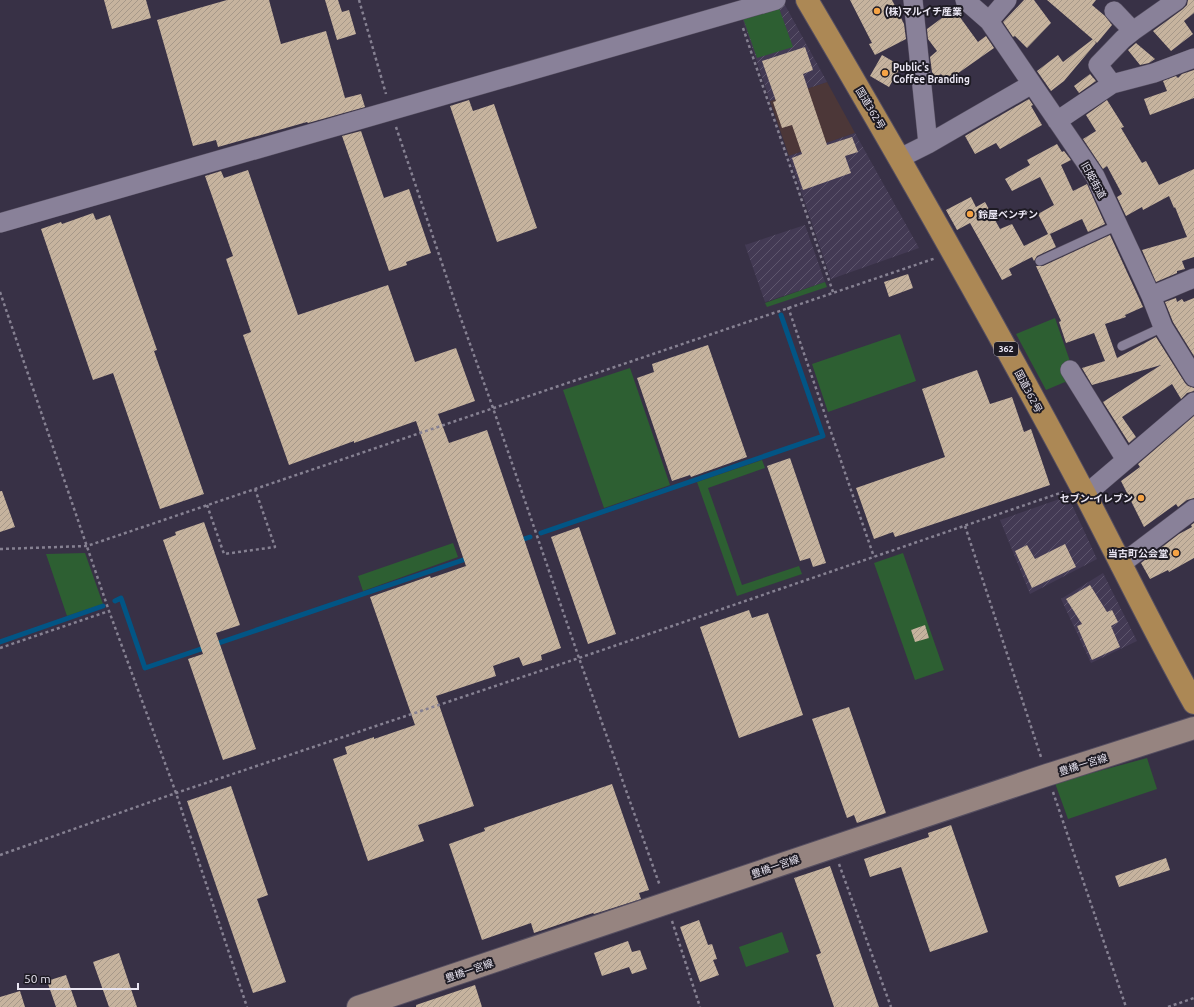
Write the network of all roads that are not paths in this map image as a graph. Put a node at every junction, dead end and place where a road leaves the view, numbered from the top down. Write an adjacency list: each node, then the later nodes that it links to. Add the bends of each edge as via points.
1 (776, 0): 16 (street)
2 (807, 0): 15 (highway, 国道362号 / 362)
3 (913, 0): 14 (street)
4 (965, 0): 8 (street, 旧姫街道)
5 (1007, 0): 8 (street)
6 (1177, 0): 9 (street)
7 (1114, 11): 9 (street)
8 (990, 21): 11 (street, 旧姫街道)
9 (1133, 31): 12 (street, via 1098,65)
10 (1194, 58): 12 (street, via 1154,73)
11 (1032, 84): 13 (street, 旧姫街道); 14 (street)
12 (1112, 84): 13 (street)
13 (1057, 121): 17 (street, 旧姫街道, via 1094,176)
14 (928, 144): 15 (street)
15 (900, 158): 27 (highway, 国道362号 / 362)
16 (0, 223)
17 (1118, 225): 18 (lane); 20 (street, 旧姫街道)
18 (1040, 261)
19 (1194, 278): 20 (street)
20 (1151, 296): 21 (street, 旧姫街道)
21 (1163, 327): 22 (lane); 24 (street, 旧姫街道)
22 (1122, 346)
23 (1070, 370): 26 (street)
24 (1194, 377)
25 (1194, 402): 26 (street)
26 (1126, 460): 27 (street)
27 (1083, 490): 29 (highway, 国道362号 / 362)
28 (1194, 509): 29 (street)
29 (1120, 565): 30 (highway, 国道362号 / 362)
30 (1194, 704)
31 (1194, 728): 32 (main road, 豊橋一宮線, via 832,846)
32 (358, 1007)

